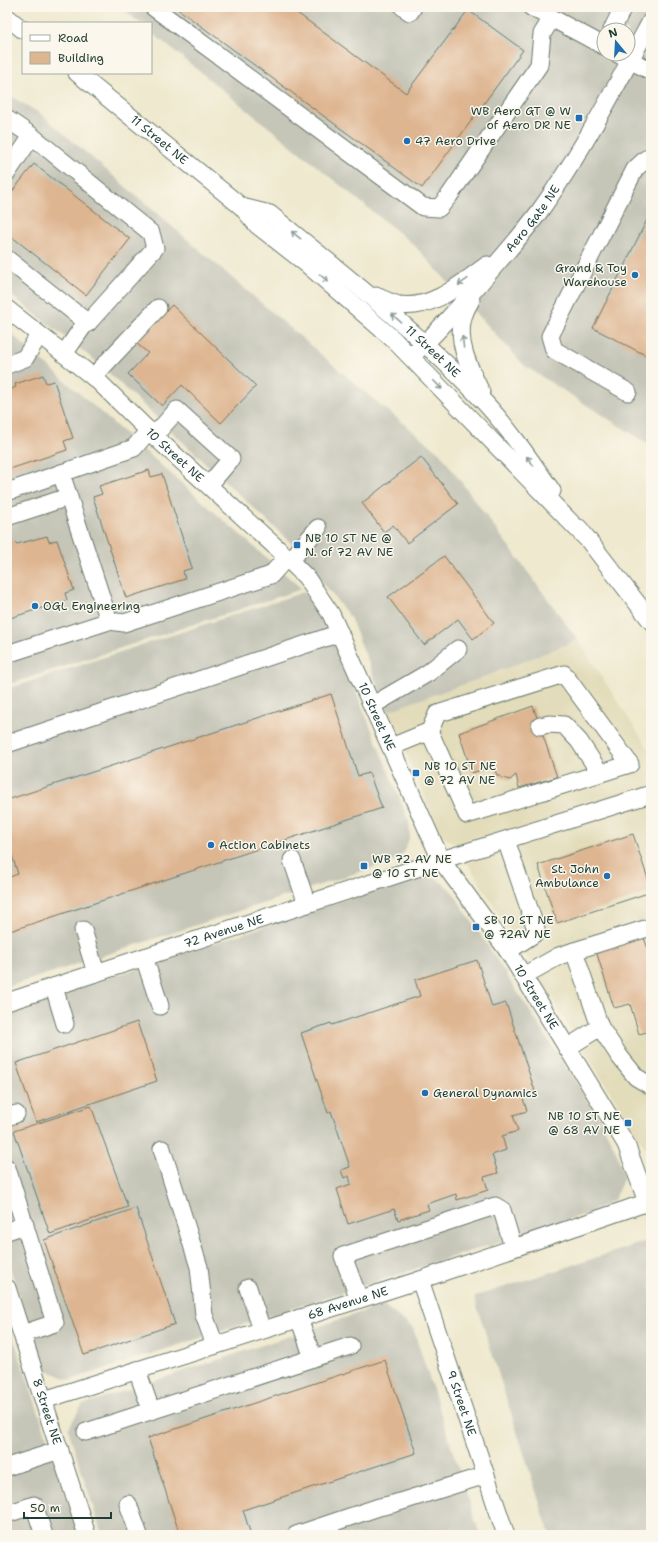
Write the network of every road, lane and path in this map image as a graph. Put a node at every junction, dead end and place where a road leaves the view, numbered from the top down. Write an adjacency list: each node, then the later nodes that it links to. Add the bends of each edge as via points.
1 (403, 7): 2 (street, via 410,12)
2 (413, 7)
3 (531, 7): 7 (street)
4 (623, 7): 9 (street)
5 (156, 8): 7 (street, via 423,207 439,208 539,65 542,34)
6 (7, 17): 10 (street)
7 (552, 18): 11 (street)
8 (651, 21): 12 (street, Aero Gate NE)
9 (616, 22)
10 (22, 29)
11 (596, 42)
12 (636, 42)
13 (622, 62): 22 (street, Aero Gate NE, via 565,173 539,213)
14 (632, 62): 15 (street)
15 (651, 72)
16 (78, 74): 21 (street, 11 Street NE)
17 (7, 119): 18 (street)
18 (32, 136): 20 (street); 28 (street, via 151,233 155,248)
19 (651, 157): 35 (street, via 635,169 550,336 554,350)
20 (7, 173)
21 (242, 207): 25 (street, 11 Street NE, one-way to 21, via 270,214); 32 (street, 11 Street NE, one-way to 32, via 257,225 308,265)
22 (516, 240): 24 (street, Aero Gate NE); 25 (street, one-way to 25, via 449,292 420,305 399,305)
23 (7, 259): 28 (street)
24 (475, 288): 30 (street, Aero Gate NE); 36 (street, one-way to 24, via 465,356 462,341 463,318)
25 (365, 292): 30 (street, 11 Street NE, one-way to 25)
26 (158, 308): 34 (street)
27 (7, 309): 29 (street, 10 Street NE)
28 (88, 323): 31 (street)
29 (39, 335): 31 (street, 10 Street NE); 33 (street, via 25,358)
30 (425, 344): 32 (street, Aero Gate NE); 36 (street, 11 Street NE)
31 (64, 354): 34 (street, 10 Street NE)
32 (411, 357): 44 (street, 11 Street NE, one-way to 44)
33 (7, 365)
34 (93, 377): 37 (street, 10 Street NE)
35 (628, 392)
36 (487, 405): 44 (street, 11 Street NE, one-way to 36)
37 (152, 433): 38 (street, via 134,448); 39 (street, 10 Street NE); 39 (street, via 178,410 231,459)
38 (61, 474): 40 (street); 41 (street)
39 (209, 485): 45 (street, 10 Street NE)
40 (7, 492)
41 (68, 497): 42 (street); 46 (street)
42 (7, 517)
43 (318, 528): 45 (street)
44 (586, 538): 47 (street, 11 Street NE)
45 (288, 559): 46 (street, via 271,575 124,623); 48 (street, 10 Street NE, via 306,577 331,614)
46 (109, 621): 50 (street)
47 (651, 621)
48 (340, 633): 51 (street, 10 Street NE); 54 (street)
49 (458, 649): 51 (street, via 428,673)
50 (7, 654)
51 (373, 705): 55 (street, 10 Street NE)
52 (540, 726): 56 (street, via 564,725 579,741)
53 (428, 735): 55 (street, via 425,733); 56 (street, via 432,737 467,815); 56 (street, via 437,714 564,674 630,764)
54 (7, 744)
55 (391, 747): 60 (street, 10 Street NE)
56 (600, 773)
57 (650, 797): 58 (street, 72 Avenue NE)
58 (506, 840): 60 (street, 72 Avenue NE); 65 (street, via 536,929 534,934)
59 (292, 860): 61 (street)
60 (441, 860): 61 (street, 72 Avenue NE); 65 (street, 10 Street NE)
61 (307, 904): 66 (street, 72 Avenue NE)
62 (651, 927): 64 (street)
63 (83, 930): 67 (street)
64 (574, 951): 68 (street, via 559,956); 73 (street)
65 (508, 952): 68 (street, 10 Street NE)
66 (144, 957): 67 (street, 72 Avenue NE); 71 (street)
67 (96, 973): 69 (street, 72 Avenue NE)
68 (523, 976): 74 (street, 10 Street NE)
69 (54, 987): 70 (street, 72 Avenue NE); 72 (street)
70 (7, 1002)
71 (160, 1006)
72 (65, 1024)
73 (600, 1027): 74 (street); 75 (street, via 636,1078)
74 (567, 1048): 78 (street, 10 Street NE, via 626,1144)
75 (651, 1086)
76 (162, 1149): 89 (street, via 200,1267 204,1315)
77 (7, 1168): 79 (street)
78 (649, 1201): 81 (street, 68 Avenue NE)
79 (25, 1225): 80 (street); 88 (street, via 55,1323)
80 (7, 1231)
81 (513, 1247): 82 (street, 68 Avenue NE); 85 (street, via 502,1210 495,1206 343,1256)
82 (420, 1280): 85 (street, 68 Avenue NE); 98 (street, 9 Street NE)
83 (248, 1288): 87 (street)
84 (7, 1290): 88 (street, 8 Street NE)
85 (359, 1299): 86 (street, 68 Avenue NE)
86 (299, 1318): 87 (street, 68 Avenue NE); 91 (street)
87 (262, 1330): 89 (street, 68 Avenue NE)
88 (22, 1334): 93 (street, 8 Street NE)
89 (215, 1345): 92 (street, 68 Avenue NE)
90 (350, 1346): 91 (street)
91 (313, 1358): 94 (street)
92 (137, 1370): 93 (street, 68 Avenue NE); 94 (street)
93 (44, 1400): 96 (street, 8 Street NE)
94 (151, 1410): 95 (street)
95 (86, 1432)
96 (60, 1450): 97 (street); 103 (street, 8 Street NE)
97 (8, 1463)
98 (486, 1475): 101 (street, 9 Street NE); 105 (street)
99 (128, 1504): 104 (street)
100 (7, 1514): 102 (street, via 34,1505)
101 (504, 1532)
102 (42, 1534)
103 (87, 1535)
104 (139, 1535)
105 (296, 1535)

